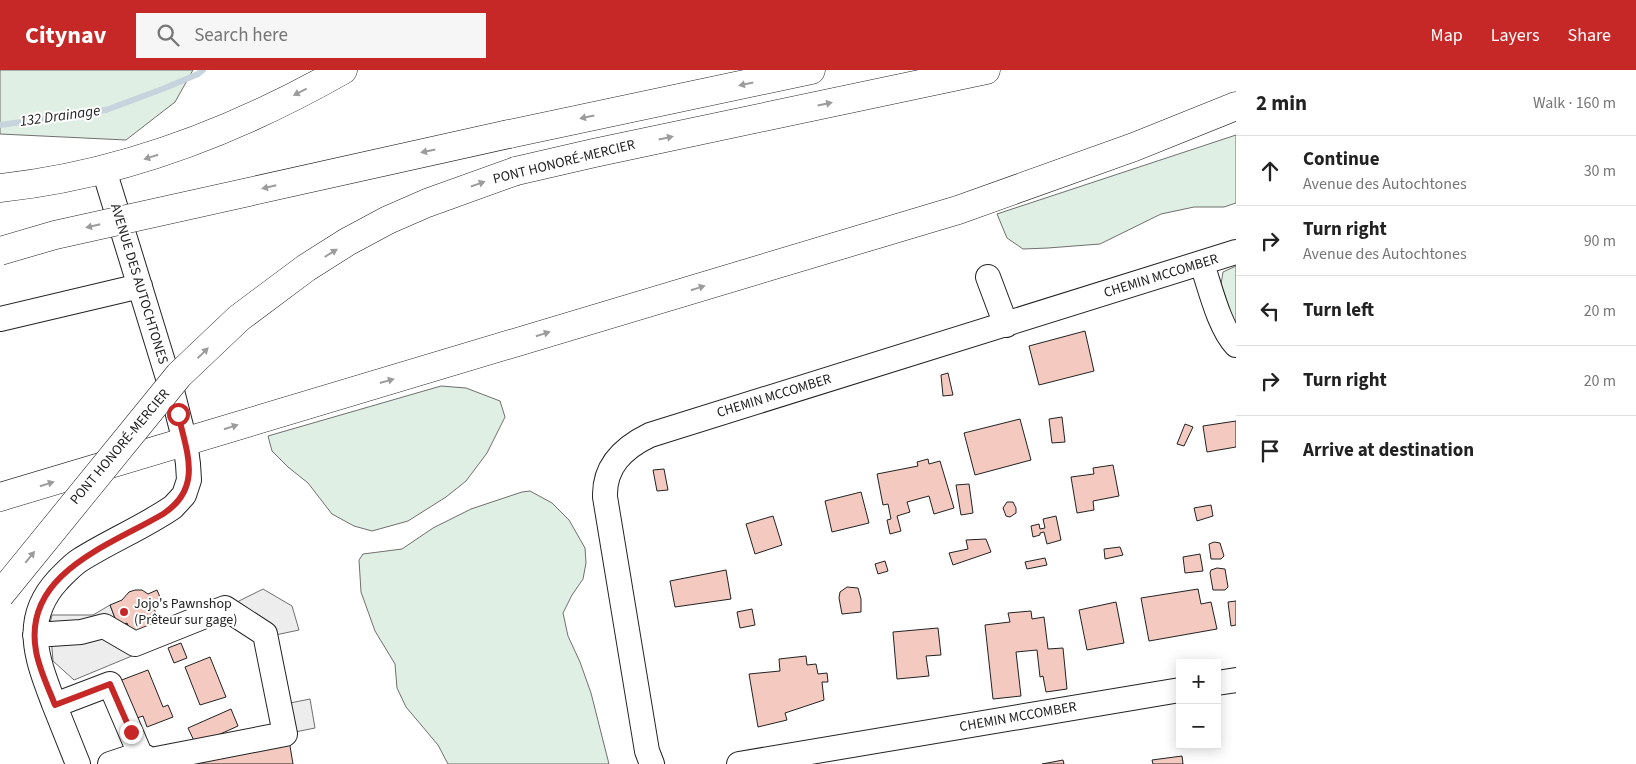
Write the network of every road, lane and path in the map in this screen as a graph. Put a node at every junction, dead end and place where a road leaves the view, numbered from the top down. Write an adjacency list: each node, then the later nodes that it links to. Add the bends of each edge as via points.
1 (343, 70): 5 (highway, one-way to 5, via 227,128 181,147)
2 (811, 70): 7 (highway, one-way to 7, bridge, via 64,233)
3 (986, 70): 17 (highway, PONT HONORÉ-MERCIER, one-way to 3, bridge, via 179,375 239,318 306,268 371,229 427,203 516,171)
4 (1236, 106): 15 (highway, one-way to 4, via 949,213 1134,147)
5 (104, 170): 6 (highway, via 53,182); 11 (street, AVENUE DES AUTOCHTONES)
6 (0, 188)
7 (0, 251)
8 (1236, 252): 9 (street, CHEMIN MCCOMBER)
9 (1202, 264): 13 (street, CHEMIN MCCOMBER); 14 (street, via 1224,328)
10 (988, 277): 13 (street)
11 (140, 286): 12 (street); 15 (street, AVENUE DES AUTOCHTONES)
12 (0, 319)
13 (1006, 325): 26 (street, CHEMIN MCCOMBER, via 650,435 620,454 607,476 605,497 647,751)
14 (1236, 345)
15 (185, 442): 16 (highway, one-way to 15); 18 (street, AVENUE DES AUTOCHTONES, via 189,480 184,495 168,511 79,560 65,572 39,608)
16 (0, 497)
17 (0, 595)
18 (35, 635): 22 (street, AVENUE DES AUTOCHTONES, via 40,665); 23 (street, via 81,632 104,626 135,644 225,608 265,634 285,734 151,760)
19 (1236, 680): 20 (street)
20 (1221, 683)
21 (1176, 691): 27 (street, CHEMIN MCCOMBER)
22 (55, 705): 23 (street, via 110,684); 24 (street, AVENUE DES AUTOCHTONES)
23 (140, 754): 25 (street)
24 (78, 764)
25 (110, 764)
26 (652, 764)
27 (739, 764)

